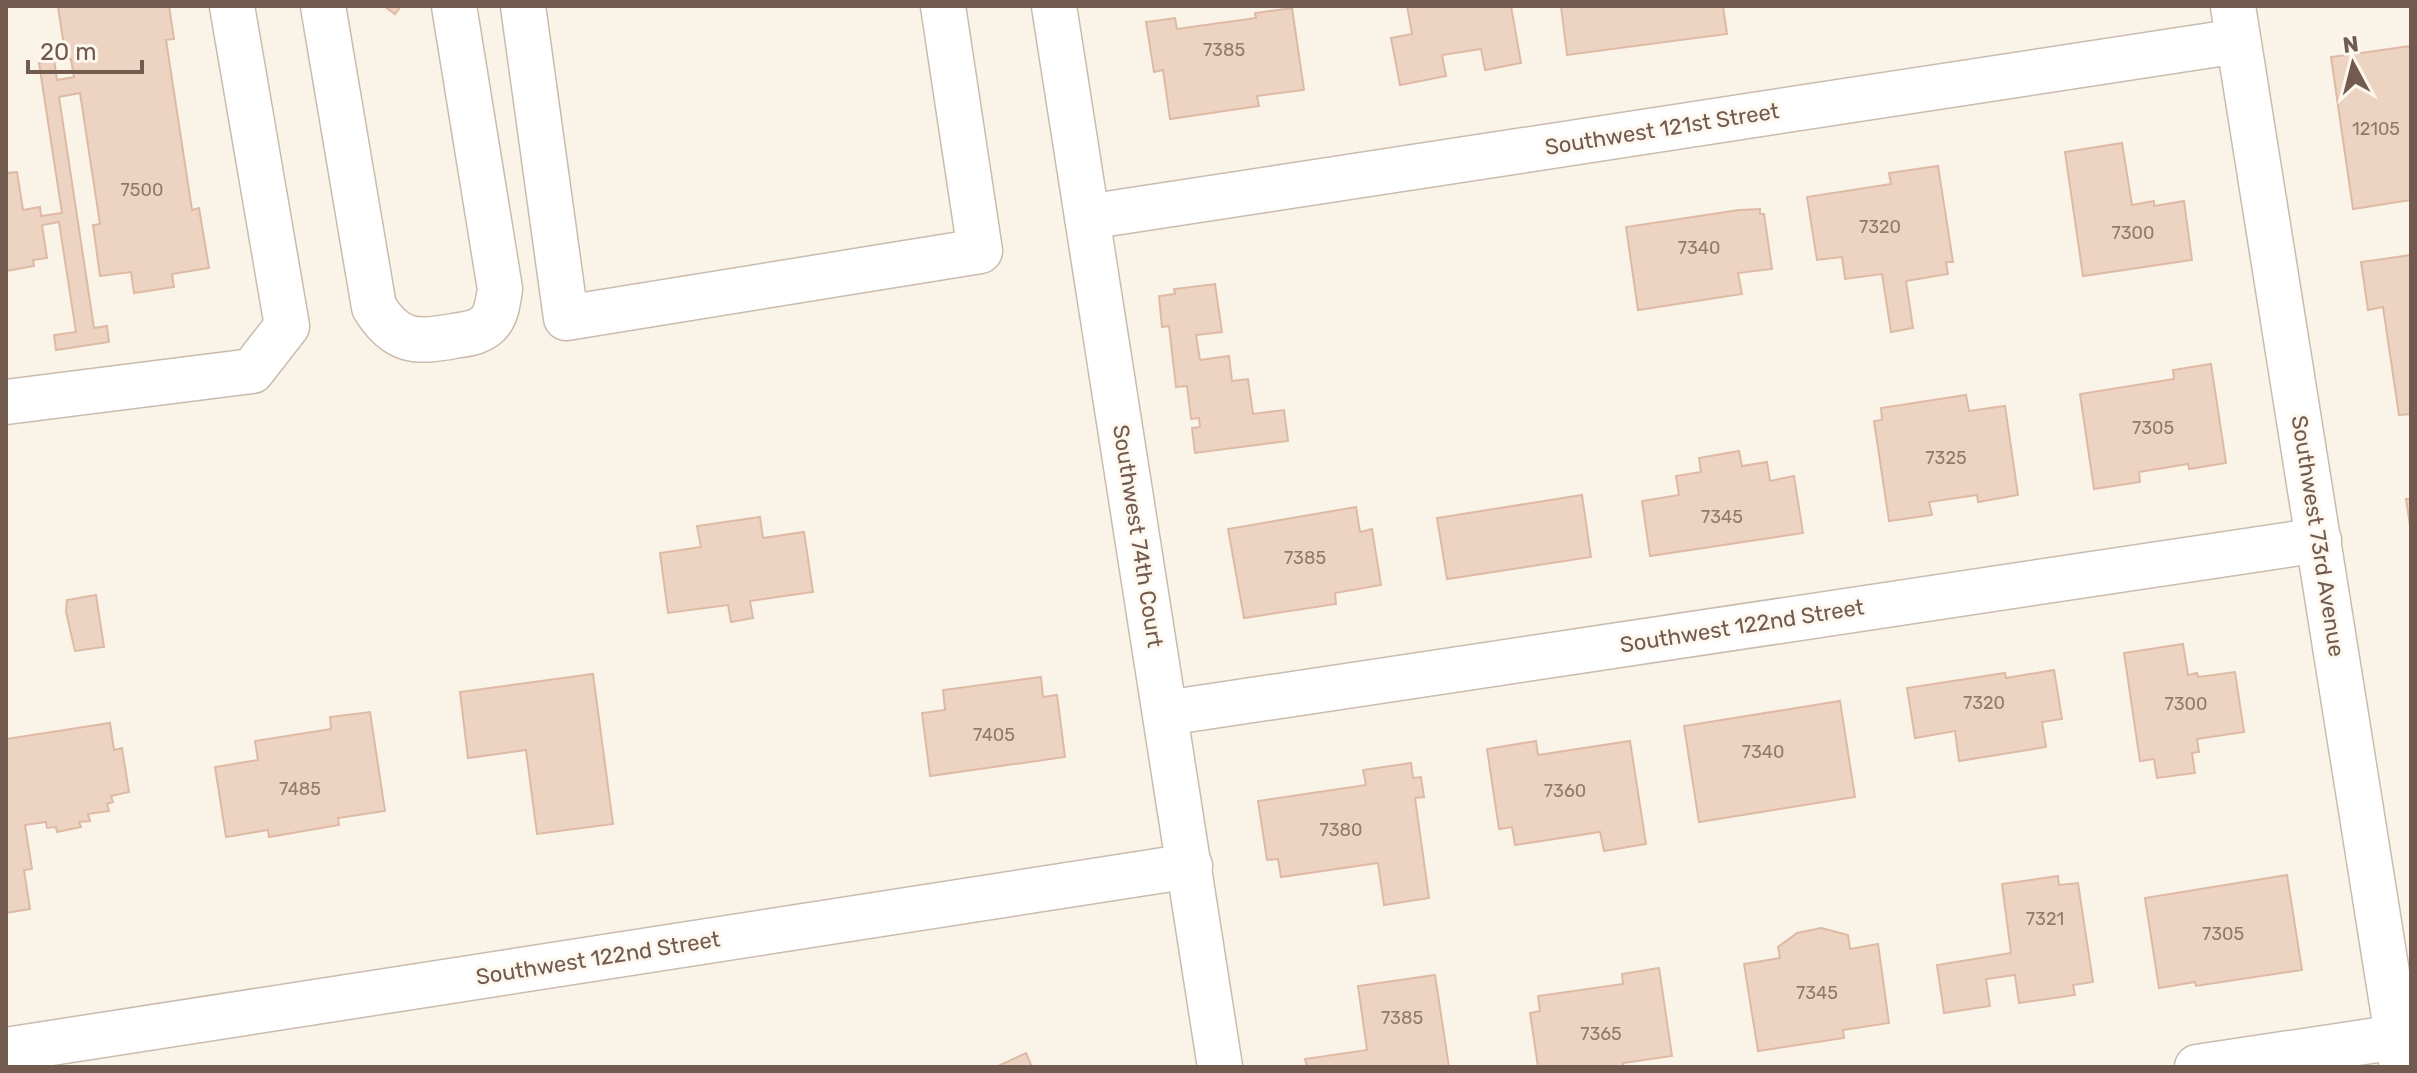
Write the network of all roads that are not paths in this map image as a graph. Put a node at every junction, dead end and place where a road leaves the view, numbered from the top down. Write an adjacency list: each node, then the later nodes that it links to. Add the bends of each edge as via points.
1 (232, 6): 9 (street, via 287,326 252,371)
2 (323, 6): 3 (street, via 374,307 394,330 423,341 479,331 491,322 500,289)
3 (454, 6)
4 (523, 6): 5 (street, via 566,318 980,251)
5 (943, 6)
6 (1054, 6): 8 (street, Southwest 74th Court)
7 (2236, 24): 8 (street, Southwest 121st Street); 10 (street, Southwest 73rd Avenue)
8 (1087, 217): 11 (street, Southwest 74th Court)
9 (6, 402)
10 (2319, 540): 11 (street, Southwest 122nd Street); 14 (street, Southwest 73rd Avenue)
11 (1166, 713): 12 (street, Southwest 74th Court)
12 (1190, 866): 13 (street, Southwest 122nd Street); 15 (street, Southwest 74th Court)
13 (6, 1050)
14 (2399, 1052): 16 (street)
15 (1220, 1067)
16 (2197, 1067)

